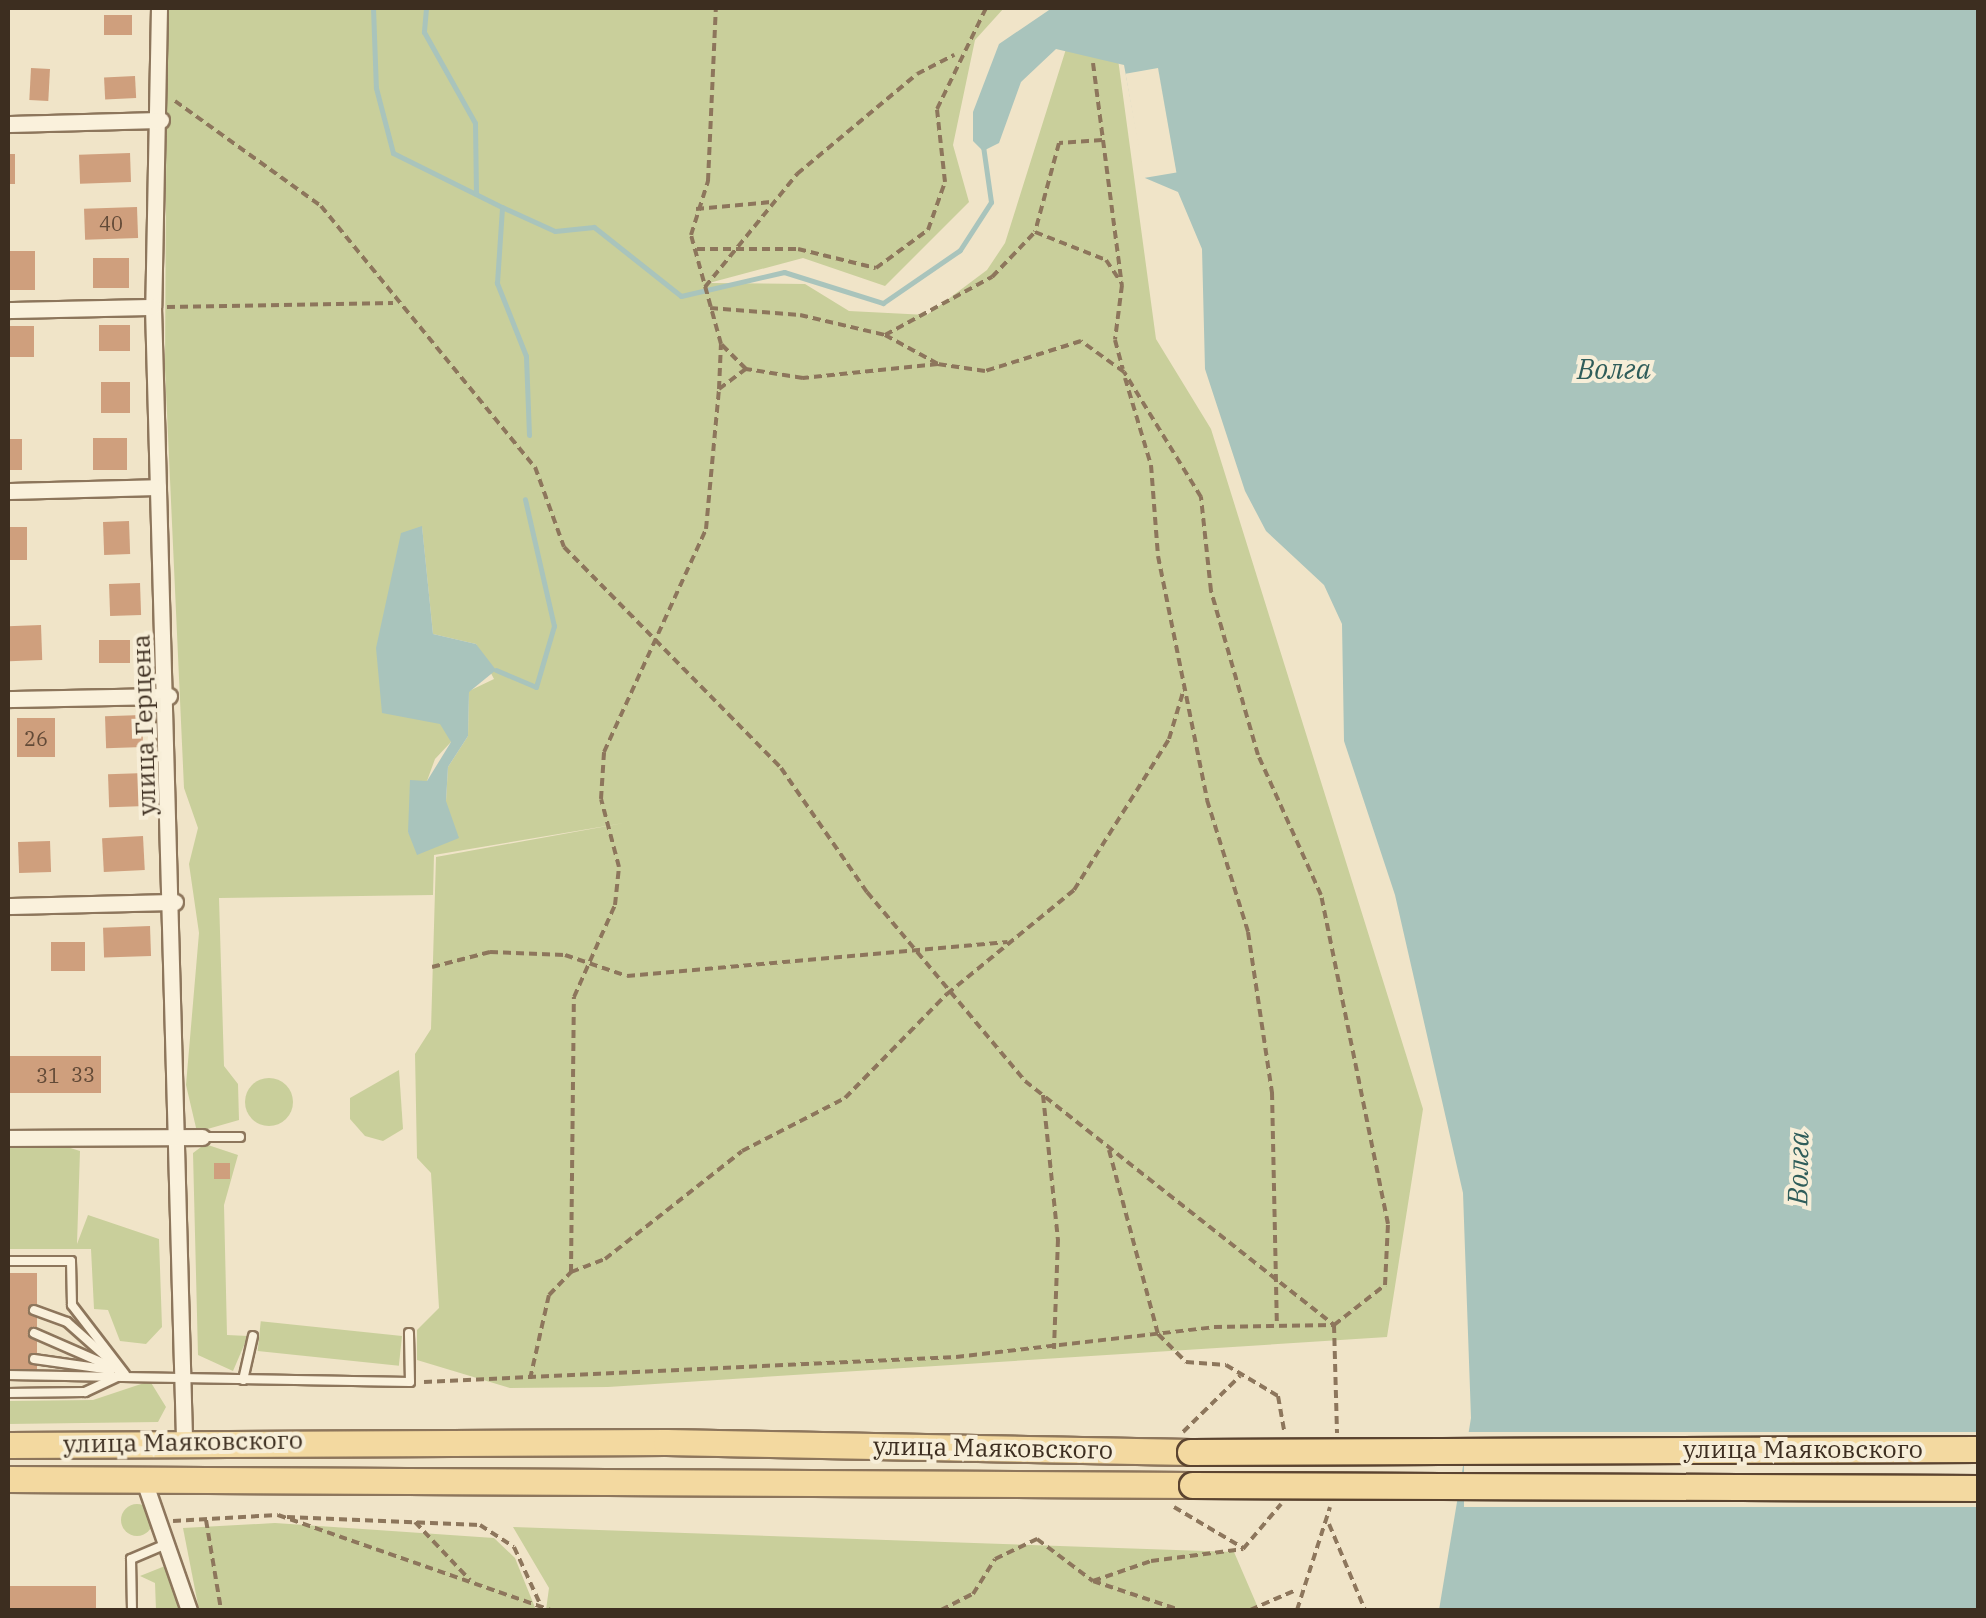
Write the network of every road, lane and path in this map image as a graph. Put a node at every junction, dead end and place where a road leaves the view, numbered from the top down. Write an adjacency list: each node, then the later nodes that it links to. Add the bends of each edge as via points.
1 (159, 8): 6 (street, улица Герцена)
2 (716, 8): 11 (path, via 708,181)
3 (986, 8): 4 (path)
4 (957, 54): 10 (path, via 917,74); 13 (path, via 937,108 946,182 928,230 876,268)
5 (1093, 62): 9 (path)
6 (161, 98): 7 (street, улица Герцена); 17 (path, via 186,103 234,150 321,206)
7 (161, 120): 8 (street); 18 (street, улица Герцена)
8 (8, 124)
9 (1102, 140): 12 (path, via 1059,142); 15 (path)
10 (772, 202): 11 (path); 13 (path)
11 (696, 209): 14 (path)
12 (1035, 232): 15 (path, via 1106,260); 21 (path, via 992,278)
13 (738, 243): 14 (path); 16 (path)
14 (696, 250): 16 (path)
15 (1122, 284): 25 (path, via 1115,340)
16 (705, 286): 19 (path)
17 (395, 303): 18 (path); 29 (path, via 535,467 564,548)
18 (152, 308): 20 (street); 27 (street, улица Герцена)
19 (710, 308): 21 (path, via 800,314); 22 (path)
20 (8, 310)
21 (885, 335): 23 (path)
22 (721, 344): 24 (path); 26 (path)
23 (938, 364): 24 (path, via 803,378); 25 (path, via 984,371 1081,341)
24 (746, 369): 26 (path)
25 (1124, 372): 30 (path, via 1150,466); 50 (path, via 1201,497 1211,591 1258,755 1321,895 1388,1224 1385,1285)
26 (718, 389): 29 (path, via 706,529)
27 (158, 487): 28 (street); 31 (street, улица Герцена)
28 (8, 491)
29 (654, 638): 36 (path, via 781,768); 37 (path, via 604,752 601,799 620,867 615,906)
30 (1185, 687): 35 (path, via 1169,740 1100,854 1074,890); 48 (path, via 1251,950 1272,1092)
31 (169, 696): 32 (street); 33 (street, улица Герцена)
32 (8, 699)
33 (175, 902): 34 (street); 41 (street, улица Герцена)
34 (8, 906)
35 (1009, 942): 36 (path); 39 (path)
36 (912, 948): 37 (path, via 627,976); 39 (path)
37 (585, 963): 38 (path, via 468,952); 47 (path, via 570,1057)
38 (432, 968)
39 (948, 994): 40 (path); 47 (path, via 846,1098 742,1151 604,1260)
40 (1043, 1096): 45 (path); 56 (path, via 1058,1239)
41 (176, 1137): 42 (street); 44 (street); 62 (street, улица Герцена)
42 (202, 1137): 43 (lane)
43 (240, 1137)
44 (8, 1138)
45 (1108, 1150): 48 (path); 54 (path)
46 (8, 1261): 58 (lane, via 71,1261 72,1305)
47 (570, 1272): 61 (path, via 549,1296)
48 (1276, 1276): 50 (path); 51 (path)
49 (34, 1310): 58 (lane, via 66,1322)
50 (1334, 1325): 51 (path)
51 (1276, 1326): 54 (path)
52 (34, 1333): 58 (lane)
53 (409, 1334): 64 (lane)
54 (1158, 1334): 56 (path); 60 (path, via 1186,1362)
55 (253, 1336): 63 (lane)
56 (1054, 1349): 61 (path)
57 (34, 1359): 58 (lane)
58 (125, 1374): 59 (lane); 62 (lane); 65 (lane, via 85,1392)
59 (8, 1375)
60 (1241, 1375): 66 (path, via 1278,1396); 69 (path)
61 (530, 1379): 64 (path)
62 (183, 1380): 63 (lane); 67 (street, улица Герцена)
63 (242, 1380): 64 (lane)
64 (410, 1382)
65 (8, 1392)
66 (1284, 1433)
67 (184, 1441): 68 (main road, улица Маяковского); 69 (main road, улица Маяковского)
68 (8, 1444)
69 (1184, 1444): 70 (main road, улица Маяковского, bridge)
70 (1978, 1449)
71 (142, 1476): 72 (main road, улица Маяковского); 73 (main road, улица Маяковского, bridge); 78 (street)
72 (8, 1479)
73 (1978, 1488)
74 (1282, 1492): 82 (path, via 1281,1511)
75 (1165, 1502): 82 (path)
76 (278, 1515): 77 (path); 79 (path); 84 (path)
77 (206, 1520): 78 (path); 89 (path)
78 (165, 1521): 81 (street)
79 (415, 1522): 84 (path); 86 (path, via 495,1532 531,1572)
80 (1329, 1524): 94 (path)
81 (172, 1542): 87 (lane, via 132,1559); 88 (street)
82 (1243, 1548): 83 (path, via 1150,1560)
83 (1093, 1580): 91 (path, via 1038,1539 994,1559 973,1594); 92 (path)
84 (472, 1582): 86 (path)
85 (1298, 1589): 93 (path)
86 (541, 1606): 90 (path)
87 (132, 1610)
88 (189, 1610)
89 (222, 1610)
90 (551, 1610)
91 (941, 1610)
92 (1180, 1610)
93 (1250, 1610)
94 (1365, 1610)

